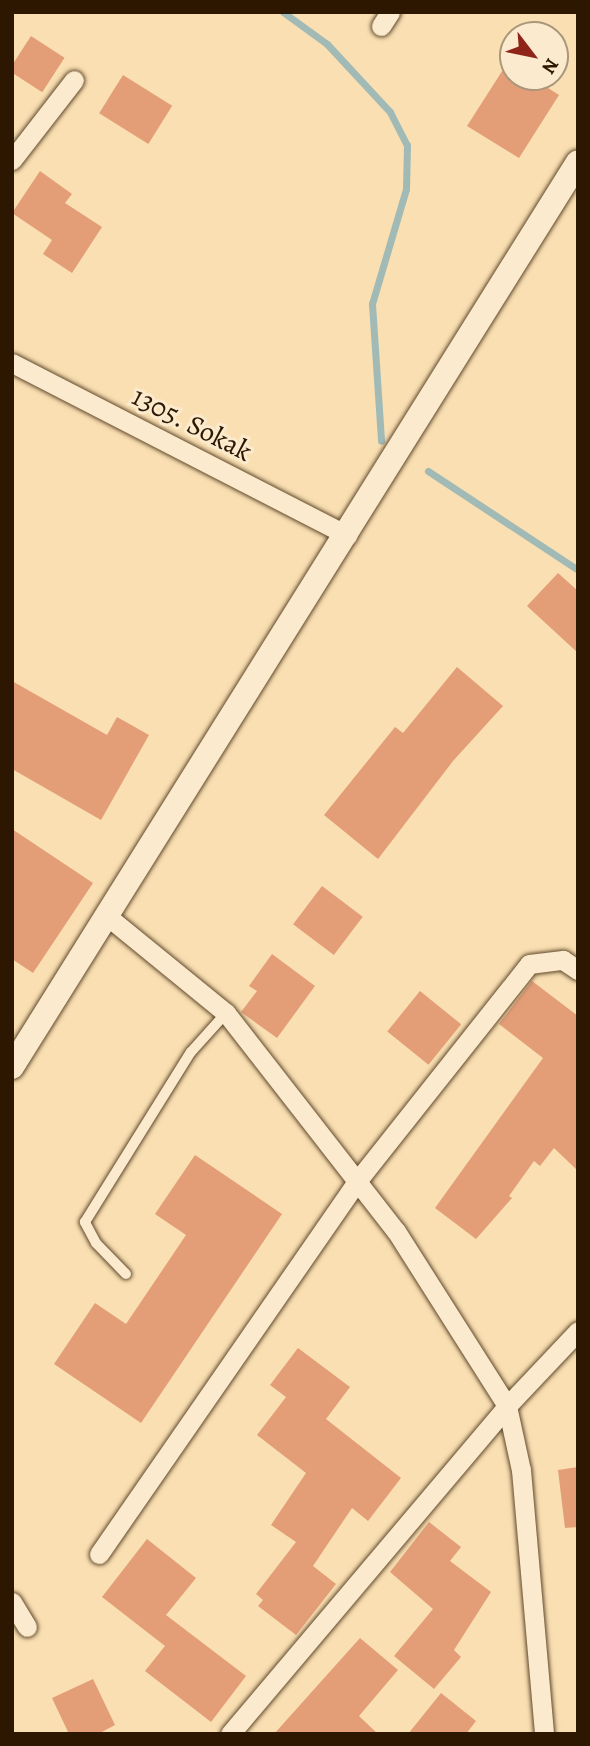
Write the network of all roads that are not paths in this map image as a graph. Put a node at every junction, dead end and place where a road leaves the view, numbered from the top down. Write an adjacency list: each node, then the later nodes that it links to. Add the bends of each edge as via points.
1 (74, 80): 2 (street)
2 (12, 160)
3 (578, 162): 5 (street)
4 (12, 363): 5 (street, 1305. Sokak)
5 (346, 535): 6 (street)
6 (107, 916): 8 (street); 9 (street)
7 (578, 970): 10 (street, via 554,959 529,964)
8 (226, 1013): 10 (street); 11 (lane, via 191,1052 85,1222 96,1243)
9 (12, 1068)
10 (358, 1180): 13 (street); 14 (street)
11 (126, 1274)
12 (578, 1331): 13 (street)
13 (507, 1406): 17 (street); 18 (street, via 521,1470)
14 (99, 1554)
15 (12, 1602): 16 (street)
16 (27, 1627)
17 (230, 1734)
18 (544, 1734)

